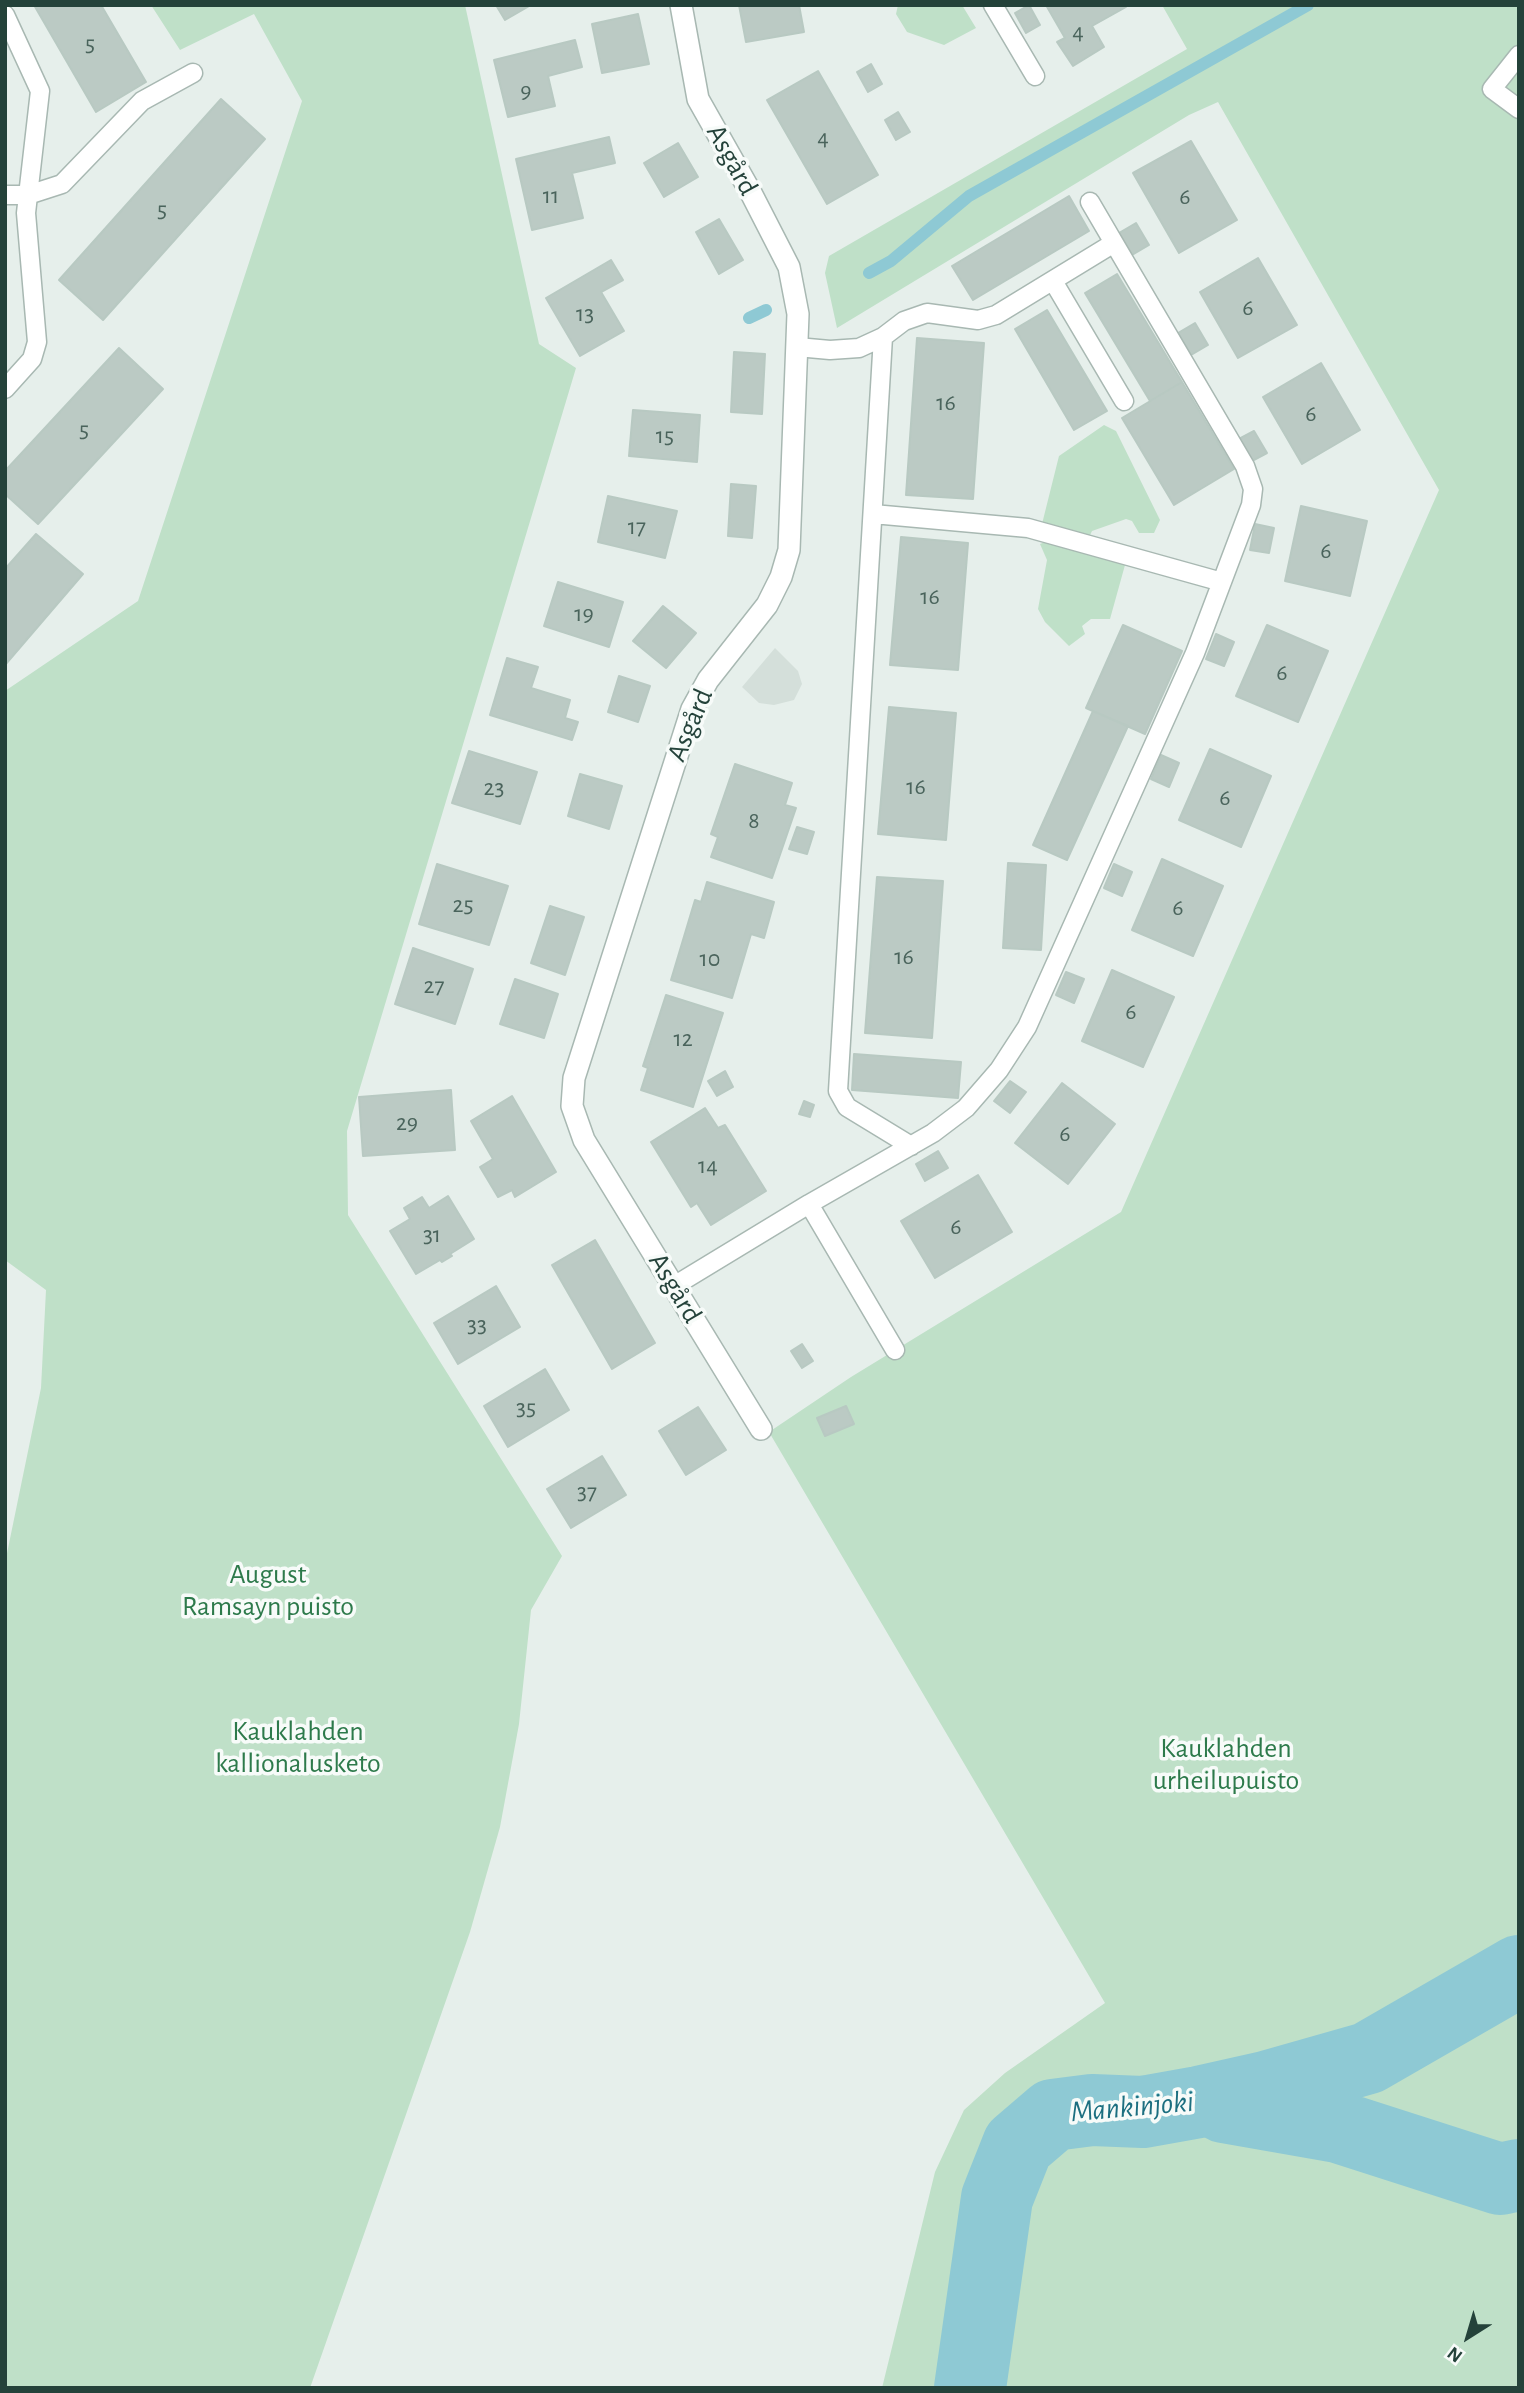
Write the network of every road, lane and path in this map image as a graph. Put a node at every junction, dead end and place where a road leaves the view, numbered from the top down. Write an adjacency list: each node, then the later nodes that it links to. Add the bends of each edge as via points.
1 (681, 5): 14 (street, Asgård, via 698,99 789,267 798,314)
2 (993, 5): 6 (lane)
3 (5, 15): 9 (lane, via 40,91)
4 (1519, 55): 7 (lane, via 1492,89)
5 (194, 72): 9 (lane, via 142,102 62,184)
6 (1035, 76)
7 (1519, 109)
8 (5, 195): 9 (lane)
9 (28, 195): 15 (lane, via 37,342 32,359)
10 (1090, 202): 11 (lane)
11 (1114, 243): 12 (lane); 18 (lane, via 1245,466 1253,489)
12 (1053, 281): 13 (lane, via 996,315 978,320 927,313 904,321); 16 (lane)
13 (883, 337): 14 (lane, via 859,348); 17 (lane)
14 (797, 347): 21 (street, Asgård, via 789,550 781,577 767,605 708,680 692,709 574,1077 572,1106 584,1140)
15 (5, 388)
16 (1124, 401)
17 (873, 514): 18 (lane, via 1028,528); 19 (lane, via 838,1091 847,1107)
18 (1222, 582): 19 (lane, via 1195,653 1027,1027 999,1070 966,1108)
19 (911, 1146): 20 (lane)
20 (809, 1204): 21 (lane); 22 (lane)
21 (674, 1286): 23 (street, Asgård)
22 (895, 1350)
23 (761, 1429)

